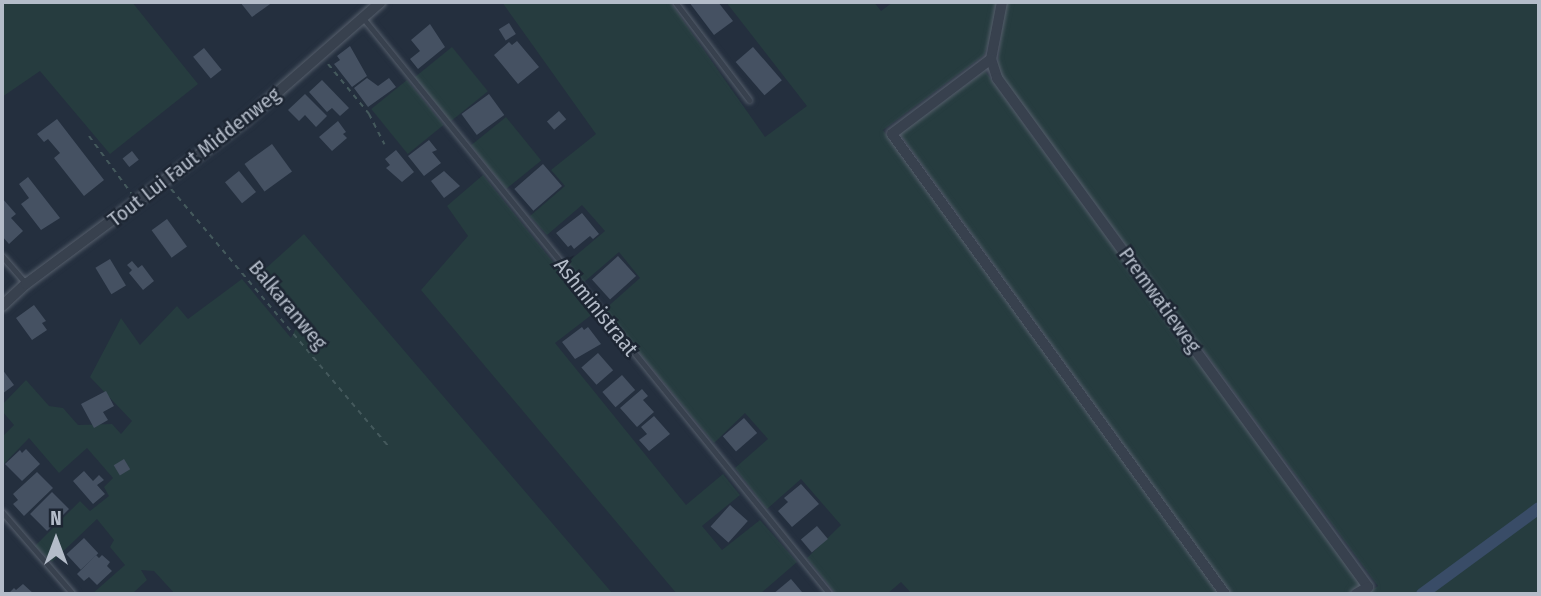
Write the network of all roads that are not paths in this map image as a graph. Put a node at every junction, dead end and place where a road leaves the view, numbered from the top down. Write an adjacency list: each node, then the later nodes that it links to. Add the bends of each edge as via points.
1 (382, 2): 4 (street, Tout Lui Faut Middenweg)
2 (675, 2): 6 (lane)
3 (1002, 2): 5 (street)
4 (363, 18): 8 (street, Tout Lui Faut Middenweg, via 246,120); 12 (lane, Ashministraat)
5 (991, 59): 13 (street, via 892,134); 14 (street, Premwatieweg, via 997,78 1368,587)
6 (749, 100)
7 (2, 256): 8 (lane)
8 (26, 284): 9 (street, Tout Lui Faut Middenweg)
9 (2, 306)
10 (2, 512): 11 (lane)
11 (73, 594)
12 (830, 594)
13 (1225, 594)
14 (1356, 594)

